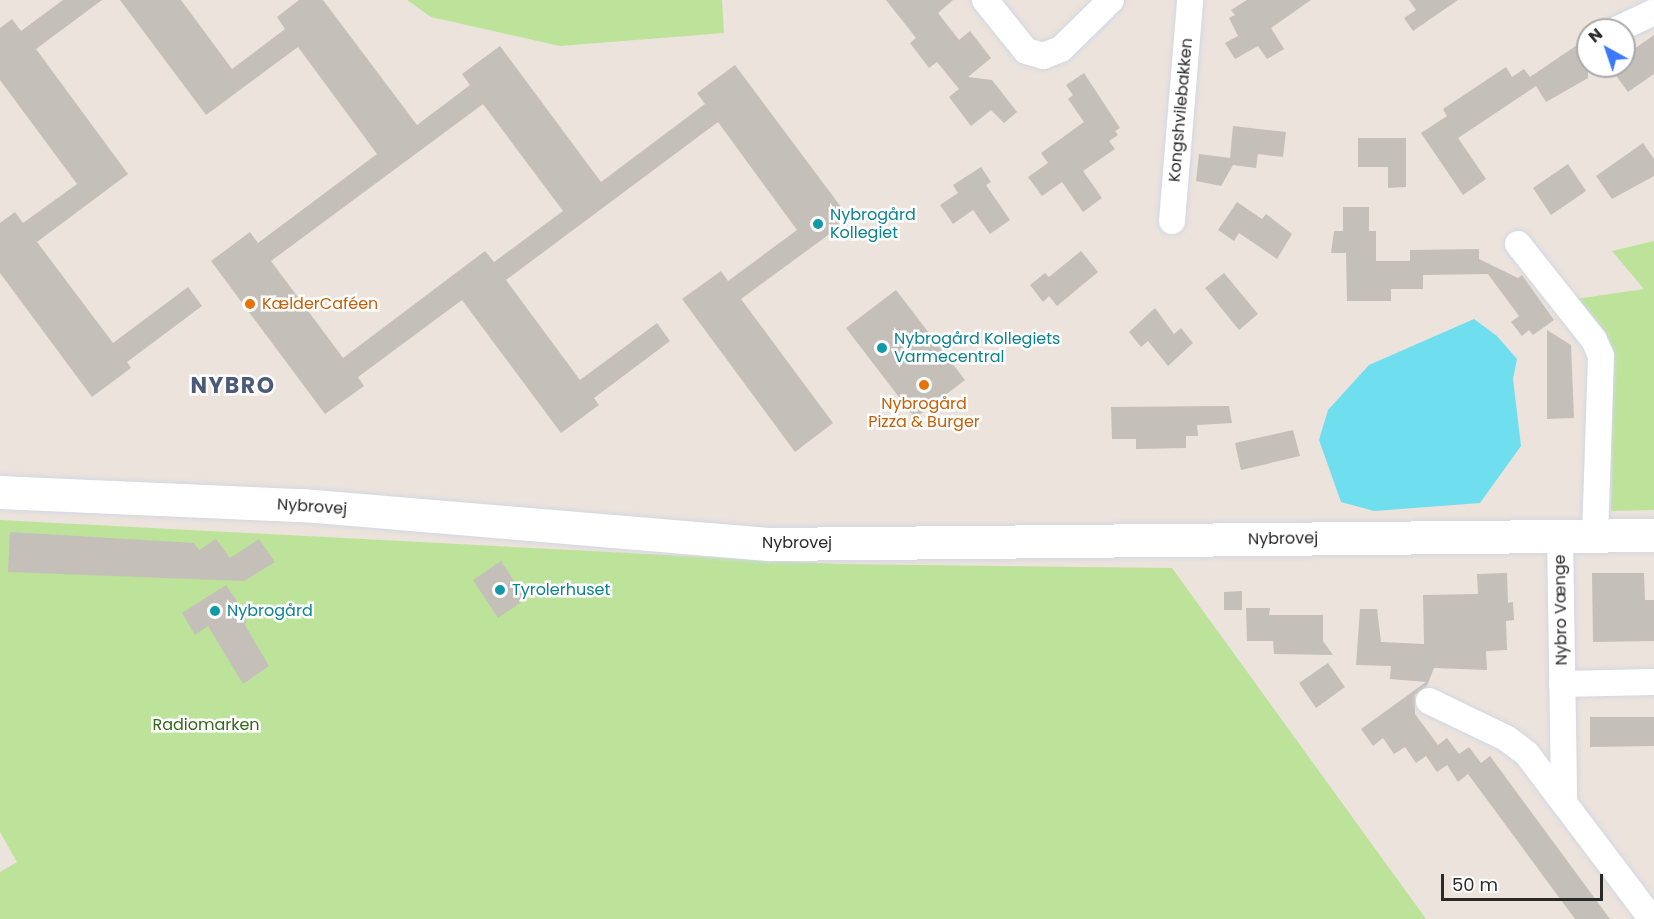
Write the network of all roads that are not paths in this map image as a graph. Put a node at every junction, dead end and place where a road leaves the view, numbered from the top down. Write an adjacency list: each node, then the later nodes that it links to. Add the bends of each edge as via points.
1 (985, 0): 2 (street, via 1026,51 1043,56 1061,48)
2 (1111, 0)
3 (1191, 0): 6 (street, Kongshvilebakken)
4 (1654, 12): 5 (street)
5 (1636, 21)
6 (1172, 220)
7 (1518, 244): 9 (street, via 1594,339 1601,354)
8 (0, 492): 11 (street, Nybrovej, via 303,506 769,544)
9 (1595, 535): 10 (street, Nybrovej); 11 (street, Nybrovej)
10 (1654, 535)
11 (1560, 536): 13 (street, Nybro Vænge)
12 (1654, 682): 13 (street, Nybro Vænge)
13 (1562, 684): 15 (street, Nybro Vænge)
14 (1429, 700): 15 (street, via 1506,738 1527,754)
15 (1564, 799): 16 (street)
16 (1652, 919)

